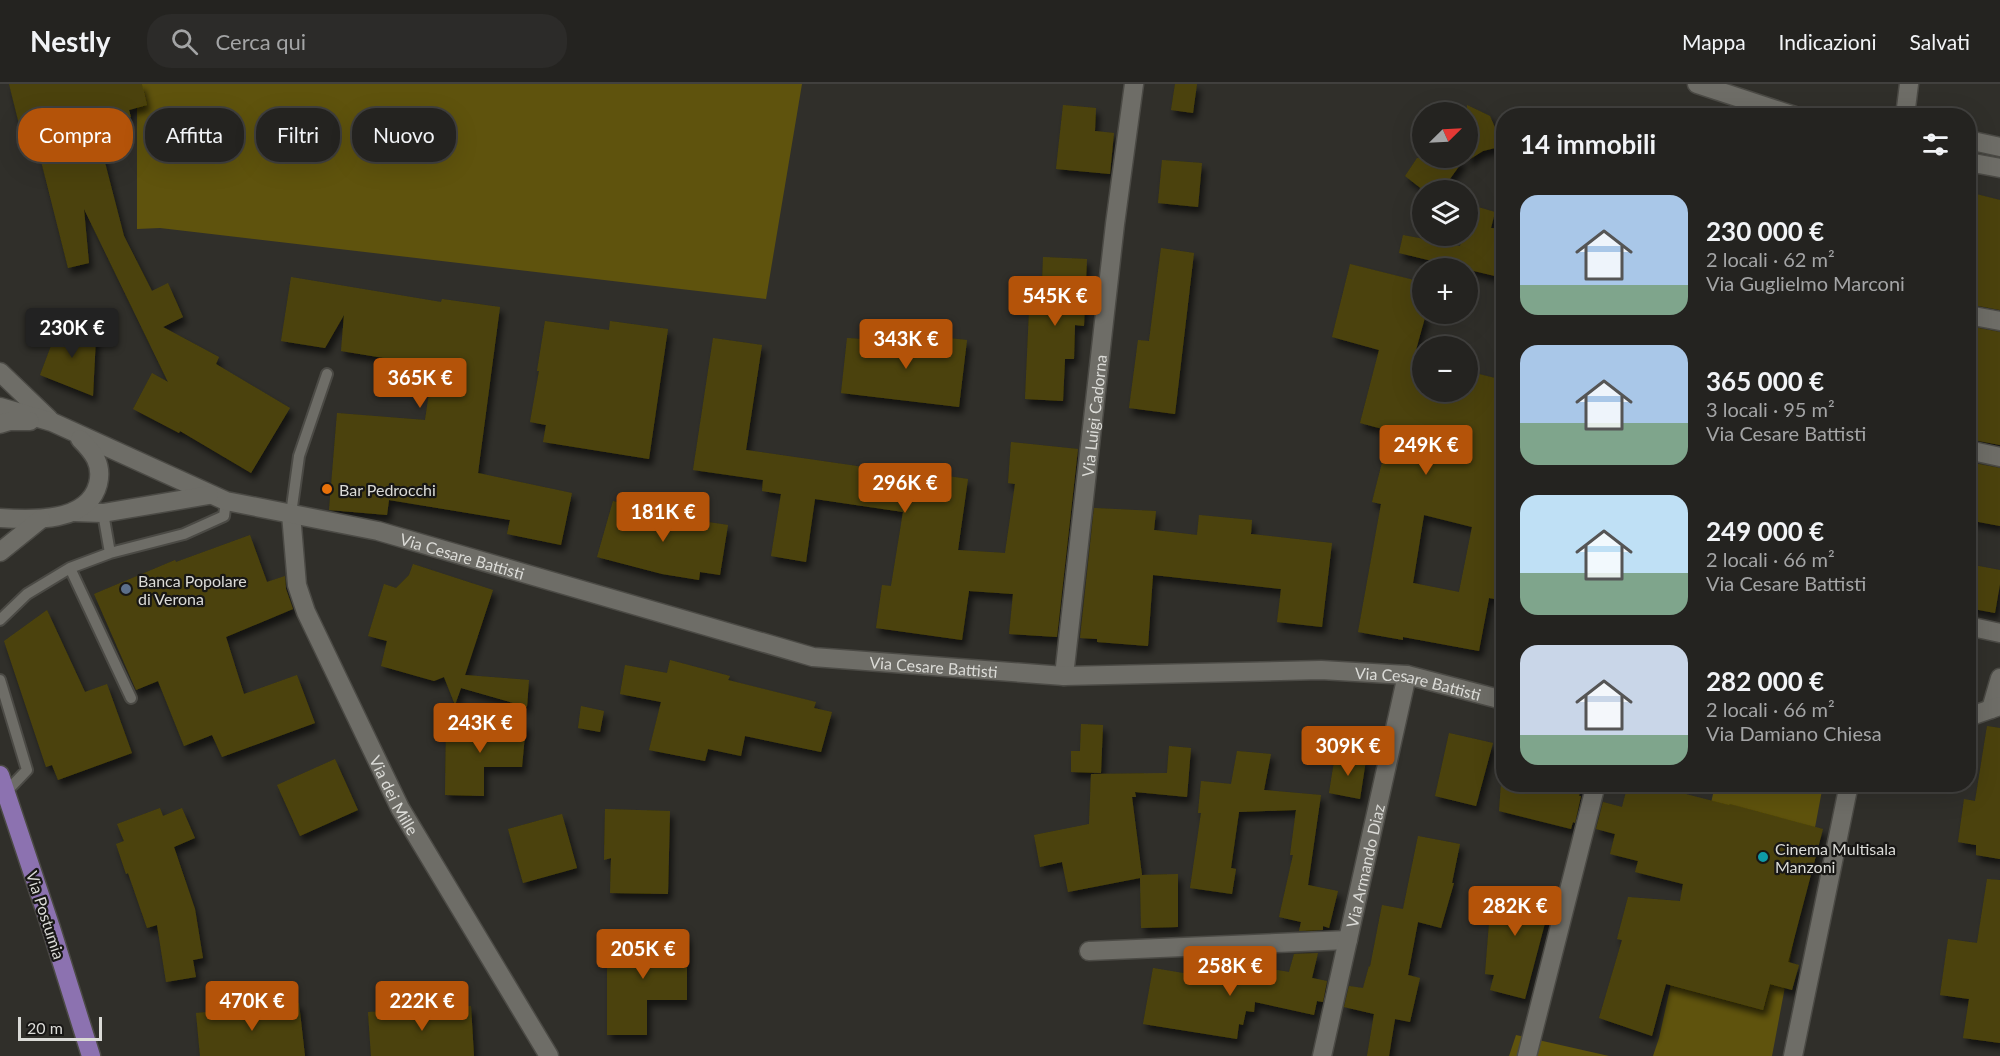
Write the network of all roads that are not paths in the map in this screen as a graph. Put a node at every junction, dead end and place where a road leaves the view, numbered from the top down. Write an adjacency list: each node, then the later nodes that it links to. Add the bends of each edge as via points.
1 (1134, 84): 33 (street, Via Luigi Cadorna)
2 (1697, 84): 4 (street)
3 (1909, 84): 5 (street)
4 (1770, 108)
5 (1906, 108)
6 (1976, 142): 7 (street)
7 (2000, 147)
8 (1976, 164): 9 (street)
9 (2000, 168)
10 (1976, 316): 11 (street)
11 (2000, 321)
12 (0, 372): 15 (street)
13 (327, 374): 23 (lane, via 299,456)
14 (0, 407): 15 (street)
15 (52, 422): 16 (street, via 23,420); 17 (street)
16 (0, 424)
17 (72, 431): 20 (street); 21 (street, via 93,454 99,465 99,479 96,493)
18 (1976, 452): 19 (street)
19 (2000, 457)
20 (217, 498): 22 (street); 23 (street, Via Cesare Battisti); 27 (lane, via 224,516 184,534)
21 (71, 512): 22 (street); 25 (street)
22 (103, 513): 27 (lane)
23 (291, 514): 33 (street, Via Cesare Battisti, via 378,531 813,657); 46 (street, Via dei Mille, via 297,585 306,612 400,808)
24 (0, 518): 25 (street)
25 (42, 519): 26 (street)
26 (0, 552)
27 (110, 553): 28 (lane)
28 (70, 567): 29 (lane, via 27,594); 36 (lane)
29 (0, 620)
30 (1976, 628): 31 (street)
31 (2000, 633)
32 (1407, 675): 33 (street, Via Cesare Battisti, via 1322,669); 37 (street, Via Cesare Battisti); 43 (street, Via Armando Diaz)
33 (1064, 676)
34 (2000, 678): 38 (street)
35 (0, 680): 40 (lane, via 27,770)
36 (131, 698)
37 (1496, 698)
38 (1996, 707): 39 (street)
39 (1976, 714)
40 (3, 784): 45 (main road, Via Postumia)
41 (1594, 792): 48 (street)
42 (1847, 792): 49 (street)
43 (1348, 940): 44 (street); 47 (street, Via Armando Diaz)
44 (1089, 951)
45 (91, 1056)
46 (549, 1056)
47 (1322, 1056)
48 (1527, 1056)
49 (1793, 1056)

